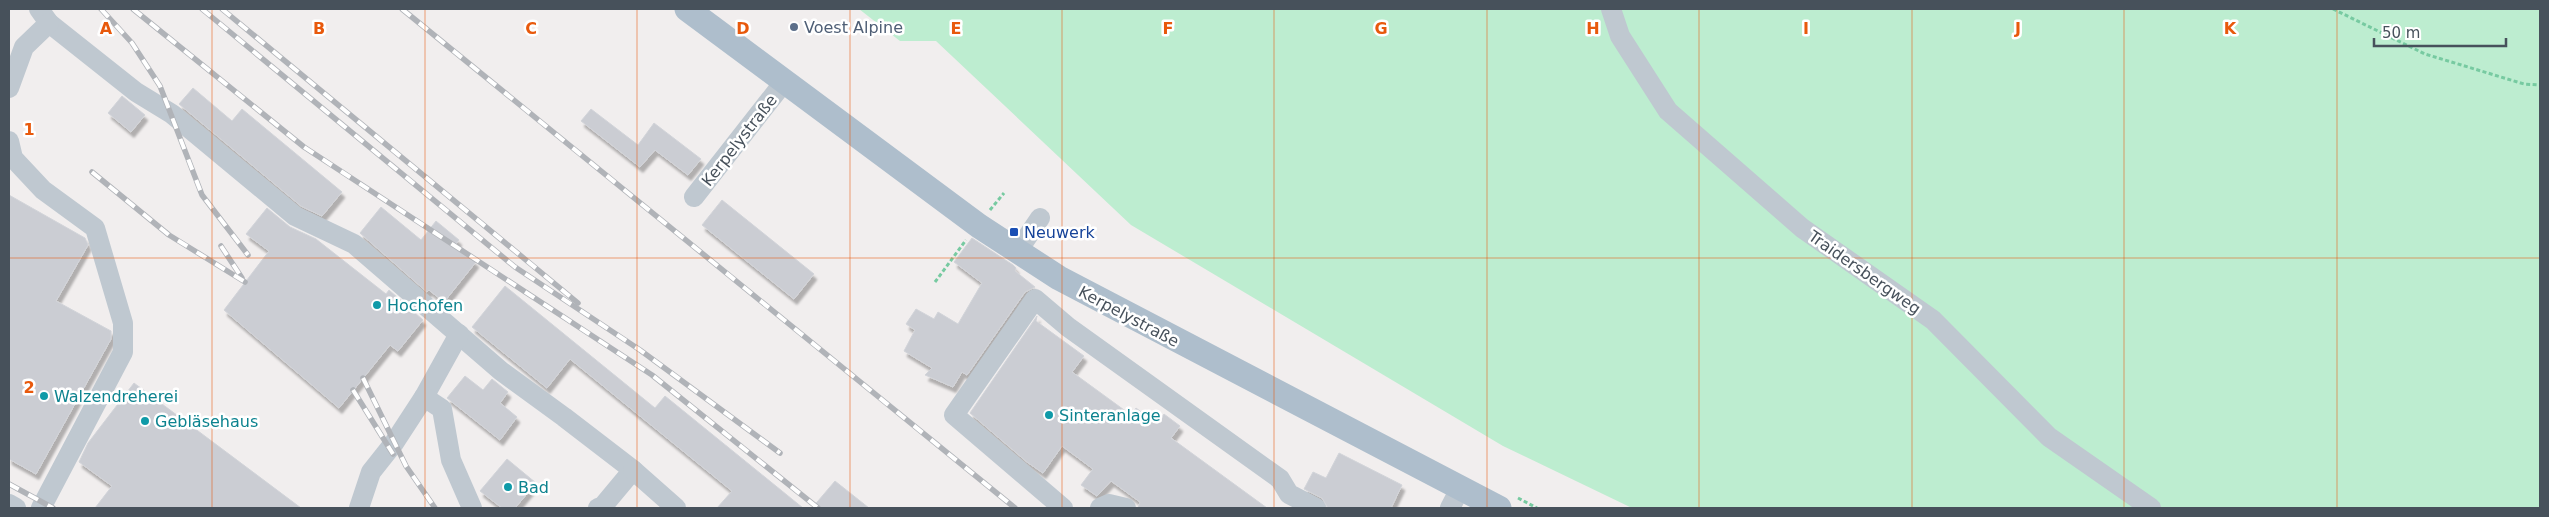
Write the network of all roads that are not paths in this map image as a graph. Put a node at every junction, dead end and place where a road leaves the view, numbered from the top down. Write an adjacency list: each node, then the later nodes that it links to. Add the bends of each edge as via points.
1 (687, 9): 4 (main road, Kerpelystraße)
2 (1611, 9): 26 (street, Traidersbergweg, via 1620,36 1668,111 1802,228 1933,320 2049,436)
3 (44, 16): 5 (street, via 24,47); 10 (street, via 136,92 172,114 294,216 354,244)
4 (784, 82): 7 (street, Kerpelystraße); 9 (main road, Kerpelystraße)
5 (9, 88)
6 (9, 140): 17 (street, via 13,158 37,183 95,228 123,323 123,352)
7 (694, 197)
8 (1040, 218): 9 (street)
9 (1017, 252): 13 (main road, Kerpelystraße)
10 (458, 334): 11 (street); 12 (street, via 500,371)
11 (424, 398): 18 (street, via 371,472); 19 (street, via 442,409 451,460)
12 (633, 470): 20 (street); 21 (street)
13 (1456, 498): 14 (main road, Kerpelystraße)
14 (1507, 502)
15 (9, 504): 16 (street)
16 (16, 508)
17 (41, 508)
18 (359, 508)
19 (472, 508)
20 (598, 508)
21 (676, 508)
22 (1064, 508): 25 (street, via 954,415 1035,298 1068,328 1280,479 1289,494)
23 (1100, 508): 24 (street, via 1109,504)
24 (1126, 508)
25 (1316, 508)
26 (2151, 508)

